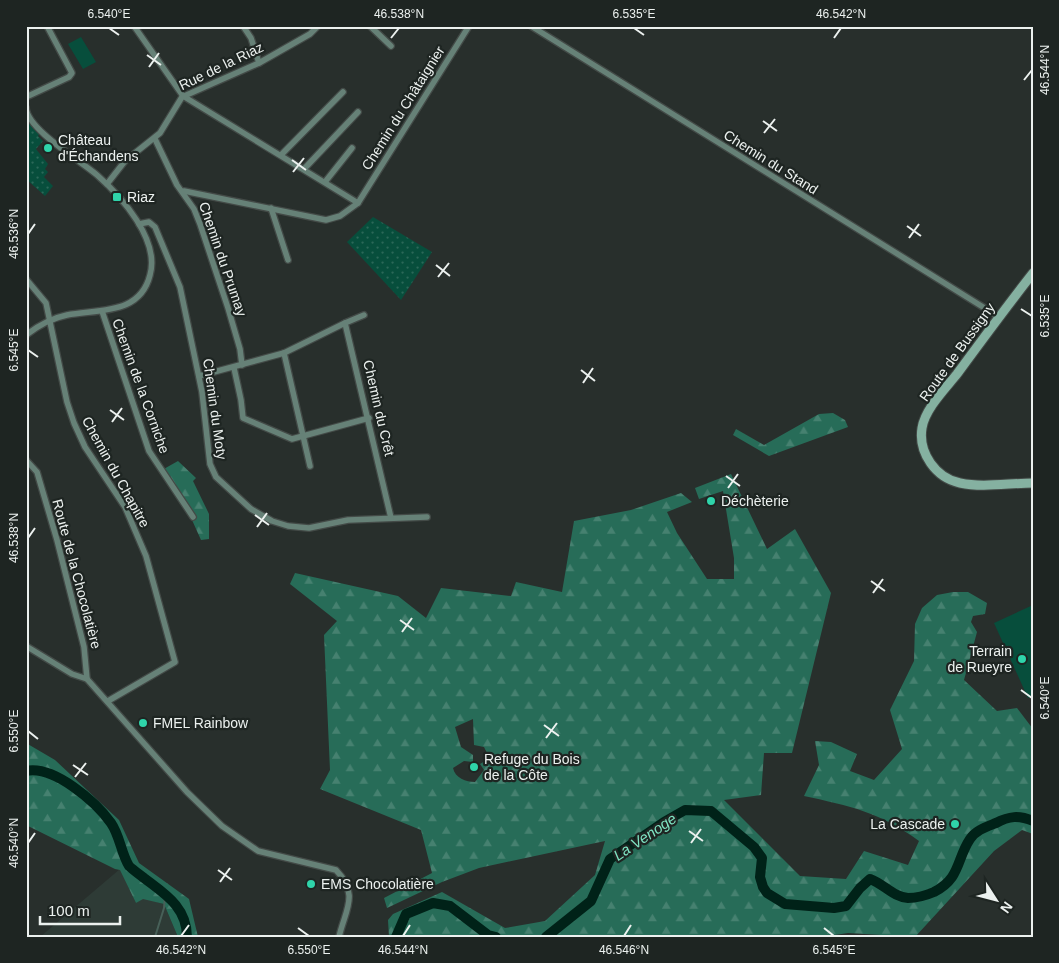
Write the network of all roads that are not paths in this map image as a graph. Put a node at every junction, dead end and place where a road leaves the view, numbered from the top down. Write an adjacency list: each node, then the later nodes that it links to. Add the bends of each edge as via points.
1 (47, 26): 12 (street, via 72,73)
2 (134, 26): 11 (street)
3 (243, 26): 9 (street, via 251,38)
4 (318, 26): 9 (street, Rue de la Riaz, via 310,34)
5 (370, 26): 8 (street)
6 (469, 26): 23 (street, Chemin du Châtaignier)
7 (531, 26): 31 (street, Chemin du Stand)
8 (390, 44)
9 (259, 63): 11 (street, Rue de la Riaz)
10 (343, 92): 18 (street)
11 (183, 96): 16 (street, Rue de la Riaz); 18 (street)
12 (26, 97)
13 (26, 108): 14 (street)
14 (26, 112): 21 (street, via 42,131)
15 (358, 112): 19 (street)
16 (155, 138): 21 (street, Rue de la Riaz, via 125,161); 22 (street, Chemin du Prumay, via 177,185)
17 (352, 148): 20 (street)
18 (281, 155): 19 (street)
19 (304, 169): 20 (street)
20 (325, 182): 23 (street)
21 (107, 184): 25 (street)
22 (184, 191): 24 (street); 36 (street, Chemin du Prumay, via 213,261)
23 (358, 203): 24 (street, via 340,216 326,220)
24 (271, 208): 26 (street)
25 (139, 224): 29 (street, via 152,255 149,280 131,303); 38 (street, Chemin du Moty, via 149,222 155,227 180,287)
26 (288, 260)
27 (1033, 273): 31 (street, Route de Bussigny)
28 (26, 279): 32 (street, Chemin du Chapitre, via 46,303)
29 (102, 312): 32 (street); 44 (street, Chemin de la Corniche, via 149,451)
30 (364, 315): 33 (street)
31 (999, 317): 43 (street, Route de Bussigny, via 925,420 922,429 924,451 934,468 958,483)
32 (49, 321): 34 (street); 49 (street, Chemin du Chapitre, via 74,422 86,447 125,507 146,556 176,662)
33 (345, 323): 35 (street); 39 (street, Chemin du Crêt)
34 (26, 335)
35 (284, 353): 36 (street); 40 (street)
36 (242, 365): 37 (street)
37 (234, 368): 38 (street); 40 (street, via 243,418 292,439)
38 (199, 376): 46 (street, Chemin du Moty, via 210,467 216,477 251,509 288,526 308,528 348,520)
39 (369, 418): 40 (street); 46 (street, Chemin du Crêt)
40 (303, 436): 42 (street)
41 (26, 460): 48 (street, Route de la Chocolatière, via 37,472 57,540 83,639)
42 (310, 466)
43 (1033, 483)
44 (193, 517)
45 (427, 517): 46 (street, Chemin du Moty)
46 (391, 518)
47 (26, 646): 48 (street, via 72,674)
48 (88, 679): 49 (street)
49 (108, 701): 50 (street, via 187,792 222,826 258,851 336,870 345,879 350,893)
50 (339, 937)

